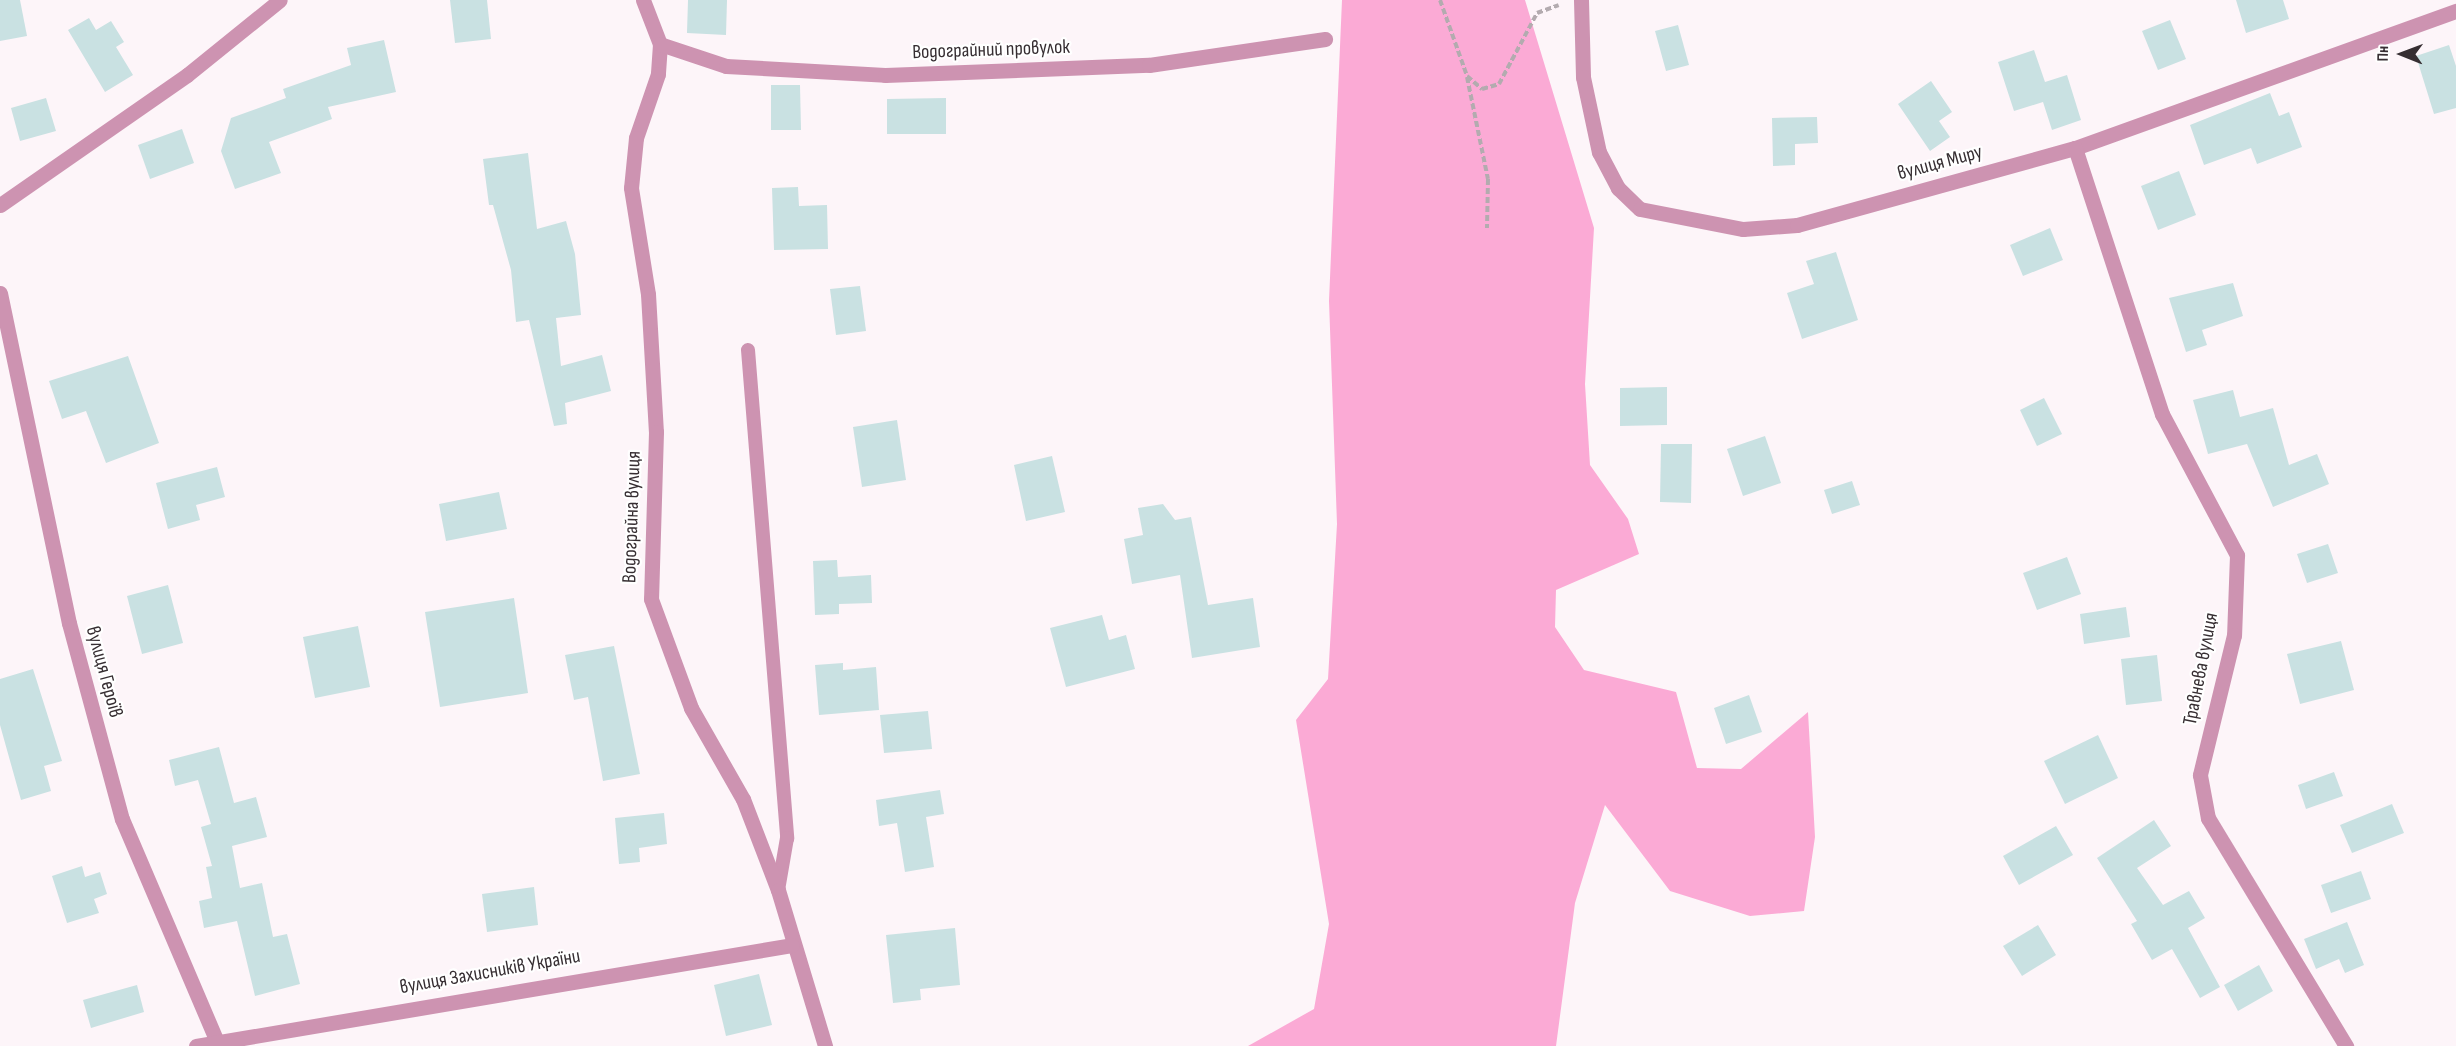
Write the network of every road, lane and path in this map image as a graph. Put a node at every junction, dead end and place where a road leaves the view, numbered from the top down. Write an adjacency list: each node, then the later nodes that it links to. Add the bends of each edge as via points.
1 (280, 0): 11 (street, via 187,75)
2 (643, 0): 8 (street, Водограйна вулиця)
3 (1440, 0): 9 (path)
4 (1581, 0): 6 (street, вулиця Миру)
5 (2456, 11): 10 (street, вулиця Миру)
6 (1580, 16): 9 (path, via 1555,3 1537,13 1499,84 1482,90); 10 (street, вулиця Миру, via 1583,77 1599,152 1618,188 1640,209 1678,220 1743,229 1797,225)
7 (1326, 39): 8 (street, Водограйний провулок, via 1149,65 885,75 726,66)
8 (660, 44): 15 (street, Водограйна вулиця, via 658,74 636,138 631,188 648,294 656,432 651,599 691,708 742,799)
9 (1467, 76): 12 (path, via 1488,179)
10 (2075, 148): 20 (street, Травнева вулиця, via 2162,414 2237,555 2234,635 2200,775 2208,818)
11 (0, 205)
12 (1487, 228)
13 (0, 293): 17 (street, вулиця Героїв, via 69,623 122,819)
14 (748, 350): 15 (lane, via 787,838)
15 (778, 890): 16 (street, Водограйна вулиця)
16 (792, 945): 17 (street, вулиця Захисників України); 19 (street, Водограйна вулиця)
17 (218, 1043): 18 (street, вулиця Захисників України)
18 (196, 1046)
19 (825, 1046)
20 (2346, 1046)

